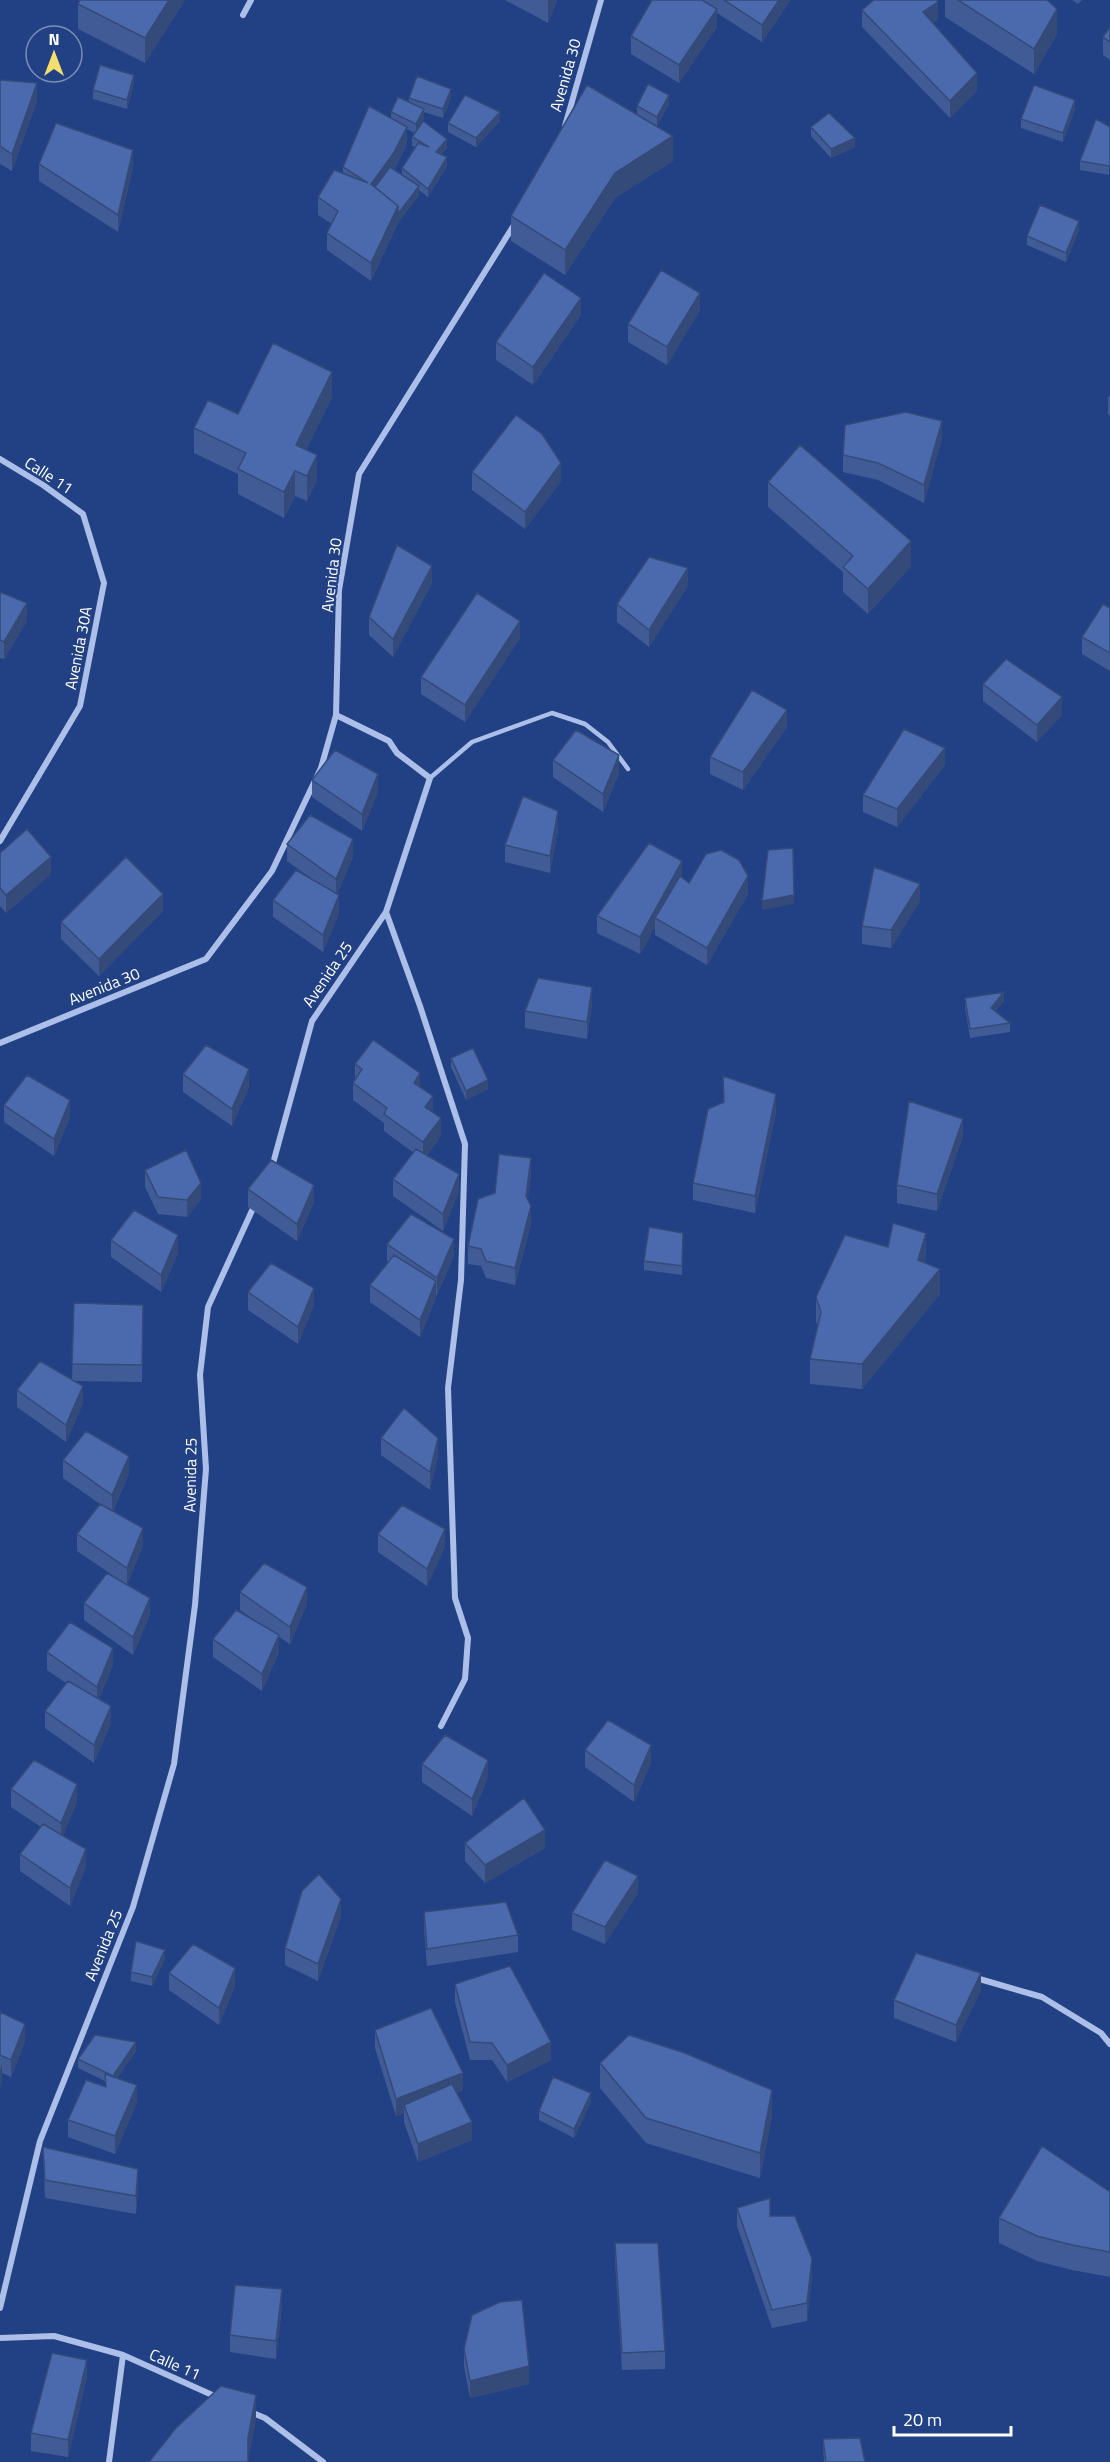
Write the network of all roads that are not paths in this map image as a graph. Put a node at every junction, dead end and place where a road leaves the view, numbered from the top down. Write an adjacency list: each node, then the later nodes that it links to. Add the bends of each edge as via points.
1 (251, 0): 3 (street)
2 (601, 0): 4 (street, Avenida 30)
3 (243, 15)
4 (564, 130)
5 (517, 220): 8 (street, Avenida 30, via 359,474 339,590)
6 (0, 459): 7 (street, Calle 11)
7 (83, 514): 11 (street, Avenida 30A, via 104,583 80,706)
8 (336, 715): 10 (street, via 389,741 397,753); 13 (street, Avenida 30, via 321,768 272,871 206,959)
9 (628, 769): 10 (lane, via 608,742 585,724 552,713 472,742)
10 (430, 778): 12 (street, Avenida 25)
11 (0, 841)
12 (386, 912): 14 (street, Avenida 25, via 312,1021); 16 (street, via 465,1144 461,1280 448,1388 455,1598 468,1638 465,1679)
13 (0, 1043)
14 (268, 1175)
15 (259, 1195): 19 (street, Avenida 25, via 208,1307 200,1375 206,1469 195,1605 174,1764 133,1906 40,2141)
16 (441, 1726)
17 (965, 1975): 18 (street, via 1042,1997 1101,2033)
18 (1110, 2044)
19 (0, 2308)
20 (0, 2338): 21 (street, Calle 11, via 54,2336)
21 (123, 2355): 22 (street, Calle 11); 24 (street)
22 (222, 2399)
23 (244, 2409): 25 (street, via 266,2418)
24 (109, 2462)
25 (323, 2462)

